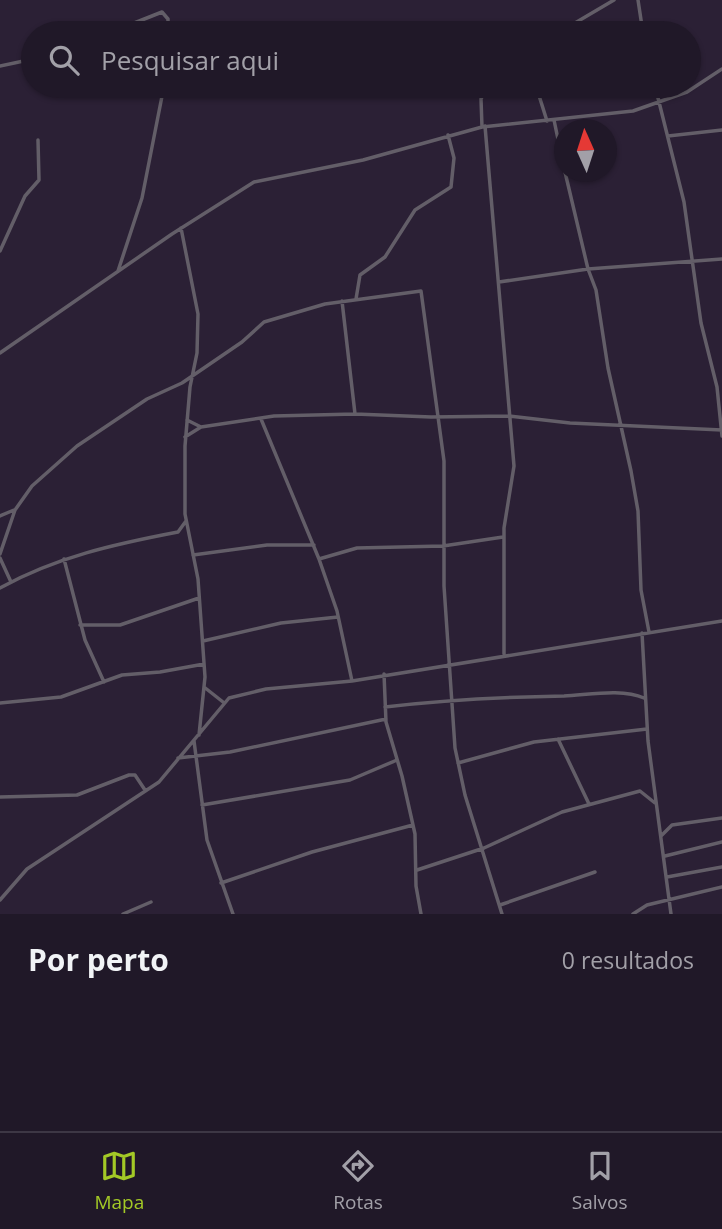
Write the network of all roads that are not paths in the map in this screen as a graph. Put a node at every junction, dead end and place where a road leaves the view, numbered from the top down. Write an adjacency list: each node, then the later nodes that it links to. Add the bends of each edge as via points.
1 (614, 0): 5 (street)
2 (638, 0): 6 (street)
3 (139, 21): 4 (street, via 162,12)
4 (168, 21)
5 (578, 21)
6 (641, 21)
7 (21, 62): 8 (street)
8 (0, 66)
9 (722, 69): 10 (street)
10 (701, 83)
11 (162, 98): 33 (street, via 142,198)
12 (481, 98): 20 (street)
13 (540, 98): 19 (street)
14 (658, 98): 16 (street)
15 (670, 98): 16 (street)
16 (659, 102): 17 (street, via 612,115); 23 (street)
17 (566, 119)
18 (554, 120): 19 (street)
19 (547, 121): 20 (street)
20 (484, 127): 22 (street); 34 (street)
21 (722, 130): 23 (street)
22 (448, 135): 26 (street, via 363,160 254,182); 35 (street, via 454,158 451,187 415,210 385,257 360,275)
23 (668, 136): 31 (street)
24 (38, 140): 29 (street, via 39,180 25,196)
25 (568, 182): 32 (street)
26 (181, 228): 27 (street); 28 (street)
27 (172, 234): 28 (street); 33 (street)
28 (181, 238): 38 (street, via 198,314)
29 (0, 251)
30 (722, 259): 31 (street)
31 (694, 260): 32 (street); 46 (street)
32 (588, 269): 34 (street); 44 (street, via 599,302)
33 (117, 273): 37 (street)
34 (499, 282): 40 (street)
35 (356, 299): 36 (street); 41 (street, via 421,291)
36 (342, 301): 38 (street, via 264,322 242,342); 39 (street)
37 (0, 353)
38 (192, 373): 43 (street); 48 (street, via 76,446 32,486)
39 (355, 414): 41 (street); 42 (street)
40 (509, 416): 41 (street); 44 (street); 52 (street, via 514,478)
41 (436, 417): 55 (street, via 444,461)
42 (261, 419): 45 (street); 54 (street)
43 (187, 420): 45 (street); 47 (street)
44 (619, 424): 46 (street); 66 (street, via 638,511 641,590)
45 (201, 427): 47 (street)
46 (722, 432)
47 (185, 437): 50 (street)
48 (15, 510): 49 (street); 57 (street)
49 (0, 516)
50 (186, 521): 51 (street); 53 (street)
51 (178, 532): 53 (street); 58 (street)
52 (503, 537): 55 (street); 69 (street)
53 (189, 539): 56 (street)
54 (314, 545): 56 (street, via 267,545); 59 (street)
55 (443, 546): 59 (street, via 357,548); 70 (street)
56 (193, 555): 62 (street)
57 (0, 556): 60 (street)
58 (64, 559): 60 (street); 65 (street)
59 (319, 559): 63 (street)
60 (11, 582): 61 (street)
61 (0, 588)
62 (200, 598): 65 (street, via 120,625); 68 (street)
63 (339, 617): 68 (street, via 281,623); 73 (street)
64 (722, 621): 66 (street)
65 (80, 625): 74 (street)
66 (649, 632): 67 (street)
67 (642, 633): 69 (street); 76 (street)
68 (203, 641): 71 (street)
69 (504, 654): 70 (street)
70 (447, 663): 72 (street); 79 (street)
71 (204, 664): 74 (street, via 122,675); 75 (street)
72 (384, 674): 73 (street); 82 (street)
73 (352, 681): 80 (street, via 266,689)
74 (104, 682): 81 (street, via 61,697)
75 (204, 687): 80 (street); 86 (street)
76 (644, 688): 77 (street); 78 (street)
77 (635, 694): 78 (street); 79 (street)
78 (644, 698): 84 (street)
79 (454, 699): 82 (street); 90 (street)
80 (223, 702): 86 (street)
81 (0, 703)
82 (385, 707): 83 (street)
83 (386, 719): 87 (street); 89 (street)
84 (647, 729): 85 (street); 94 (street)
85 (557, 738): 90 (street); 93 (street)
86 (196, 739): 87 (street); 88 (street)
87 (196, 756): 88 (street); 95 (street)
88 (178, 758): 91 (street, via 159,782)
89 (397, 760): 95 (street, via 350,780); 97 (street)
90 (458, 763): 100 (street)
91 (145, 790): 92 (street, via 135,775 129,775 77,795); 108 (street, via 27,869)
92 (0, 797)
93 (589, 804): 94 (street, via 637,790); 100 (street, via 530,824)
94 (656, 804): 98 (street)
95 (202, 805): 106 (street)
96 (722, 818): 98 (street, via 672,825)
97 (413, 825): 103 (street); 106 (street)
98 (661, 836): 101 (street)
99 (722, 842): 101 (street)
100 (484, 848): 103 (street); 111 (street)
101 (665, 856): 105 (street)
102 (722, 867): 105 (street)
103 (417, 870): 114 (street)
104 (595, 872): 111 (street)
105 (667, 877): 109 (street)
106 (221, 883): 113 (street)
107 (722, 887): 109 (street)
108 (0, 900)
109 (669, 901): 116 (street, via 647,905); 117 (street)
110 (151, 902): 112 (street)
111 (500, 905): 115 (street)
112 (123, 914)
113 (233, 914)
114 (421, 914)
115 (502, 914)
116 (633, 914)
117 (671, 914)

